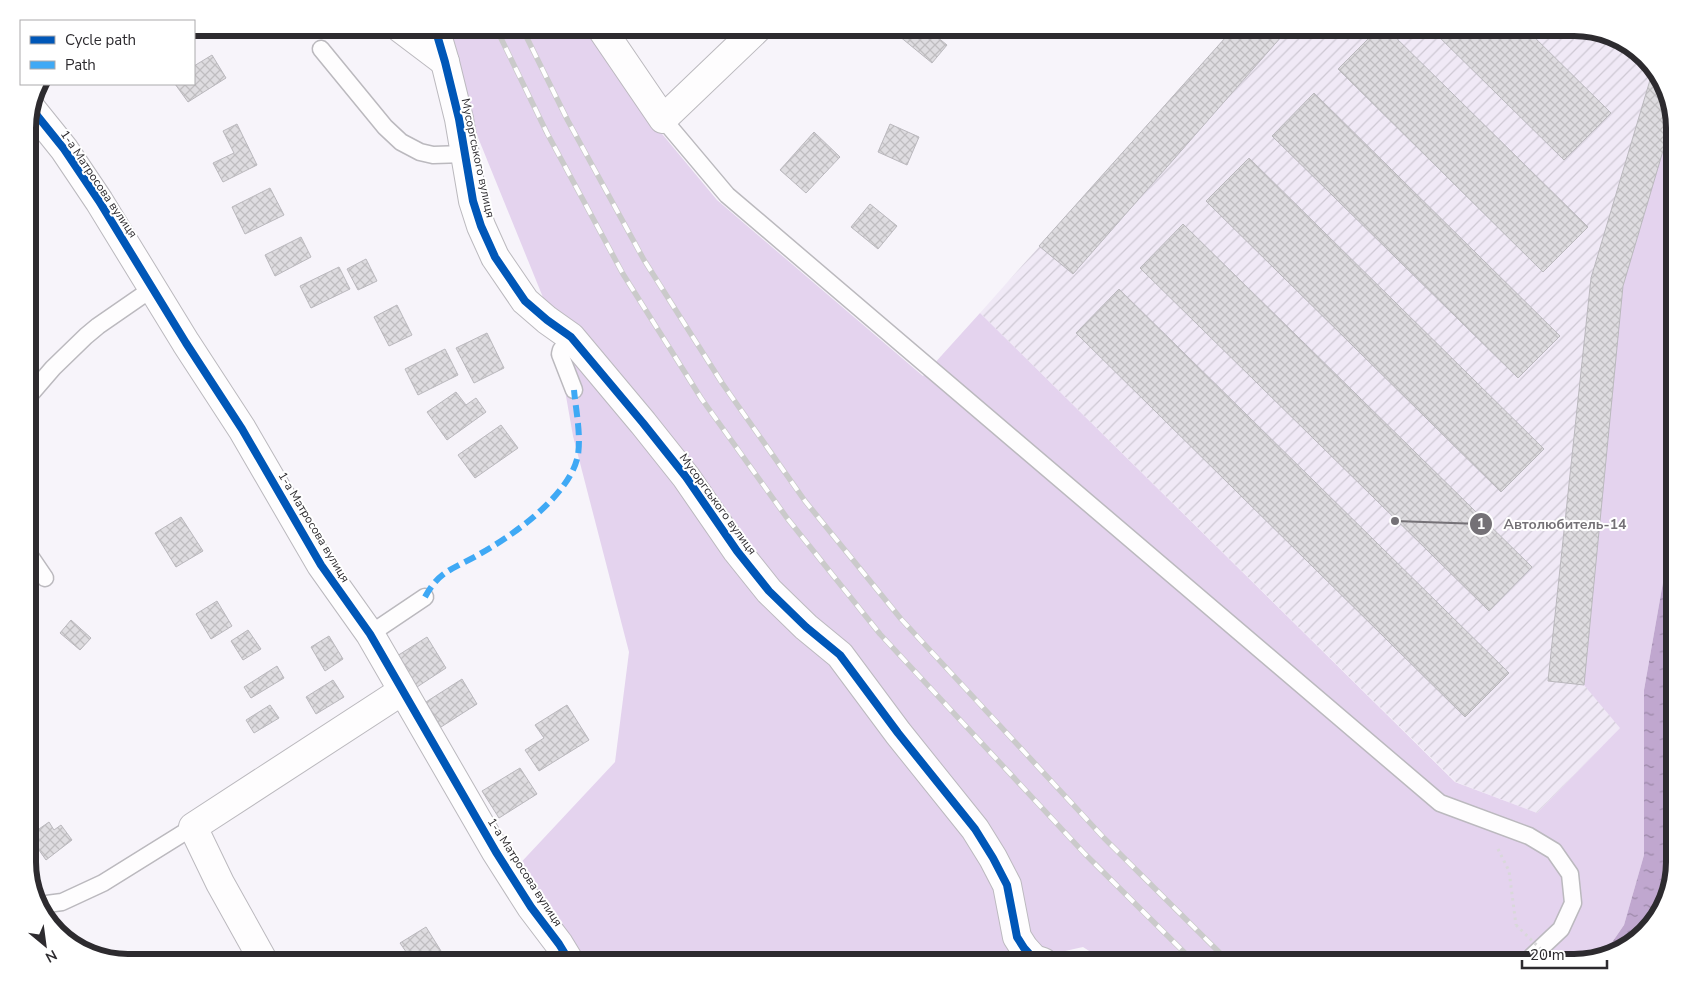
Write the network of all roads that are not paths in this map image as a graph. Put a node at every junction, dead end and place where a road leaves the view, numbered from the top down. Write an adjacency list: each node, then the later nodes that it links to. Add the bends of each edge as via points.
1 (411, 36): 6 (street)
2 (437, 36): 6 (street, Мусоргського вулиця)
3 (606, 36): 8 (street)
4 (750, 36): 8 (street)
5 (321, 49): 9 (lane, via 385,128 401,142 433,155)
6 (445, 62): 9 (street, Мусоргського вулиця)
7 (37, 116): 10 (street, 1-а Матросова вулиця, via 94,193)
8 (663, 119): 24 (lane, via 727,195 1440,803 1529,836 1554,850 1570,874 1572,903 1561,929)
9 (465, 154): 11 (street, Мусоргського вулиця, via 473,202 495,258 525,300 546,320)
10 (153, 288): 12 (lane, via 86,336); 17 (street, 1-а Матросова вулиця, via 242,429 321,565)
11 (572, 337): 13 (lane, via 560,354); 23 (street, Мусоргського вулиця, via 686,477 769,591 840,655 975,829 1007,886 1017,937)
12 (36, 388)
13 (574, 390)
14 (36, 565): 15 (lane)
15 (45, 578)
16 (425, 597): 17 (lane)
17 (370, 634): 18 (street, 1-а Матросова вулиця)
18 (402, 691): 19 (street); 22 (street, 1-а Матросова вулиця, via 496,852)
19 (193, 826): 20 (lane, via 95,888 62,902); 21 (street)
20 (47, 904)
21 (260, 954)
22 (565, 954)
23 (1029, 954)
24 (1534, 954)

